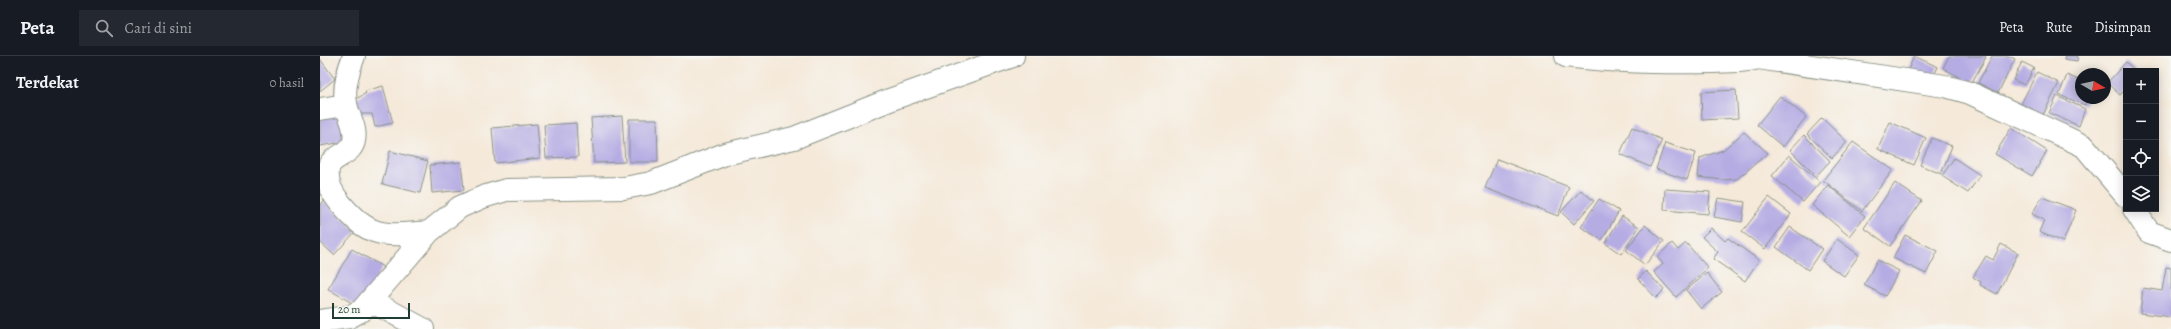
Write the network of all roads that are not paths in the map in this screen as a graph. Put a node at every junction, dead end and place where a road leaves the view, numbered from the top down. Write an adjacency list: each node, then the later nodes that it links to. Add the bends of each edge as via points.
1 (354, 56): 5 (street, via 345,86)
2 (1013, 56): 9 (street, via 892,99 794,138 726,154 651,183 624,188 506,190 460,207)
3 (1566, 56): 4 (street, via 1637,63)
4 (1762, 57): 7 (street, via 1945,86 1970,93 2088,148)
5 (346, 104): 6 (street); 9 (street, via 354,126 354,142 347,153 332,162 328,169 329,185 335,196 354,219 372,231 388,234)
6 (320, 109)
7 (2123, 192)
8 (2136, 212): 10 (street, via 2149,232)
9 (429, 232): 11 (street)
10 (2171, 240)
11 (371, 301): 12 (street, via 362,310 349,316); 13 (street)
12 (320, 321)
13 (422, 329)

